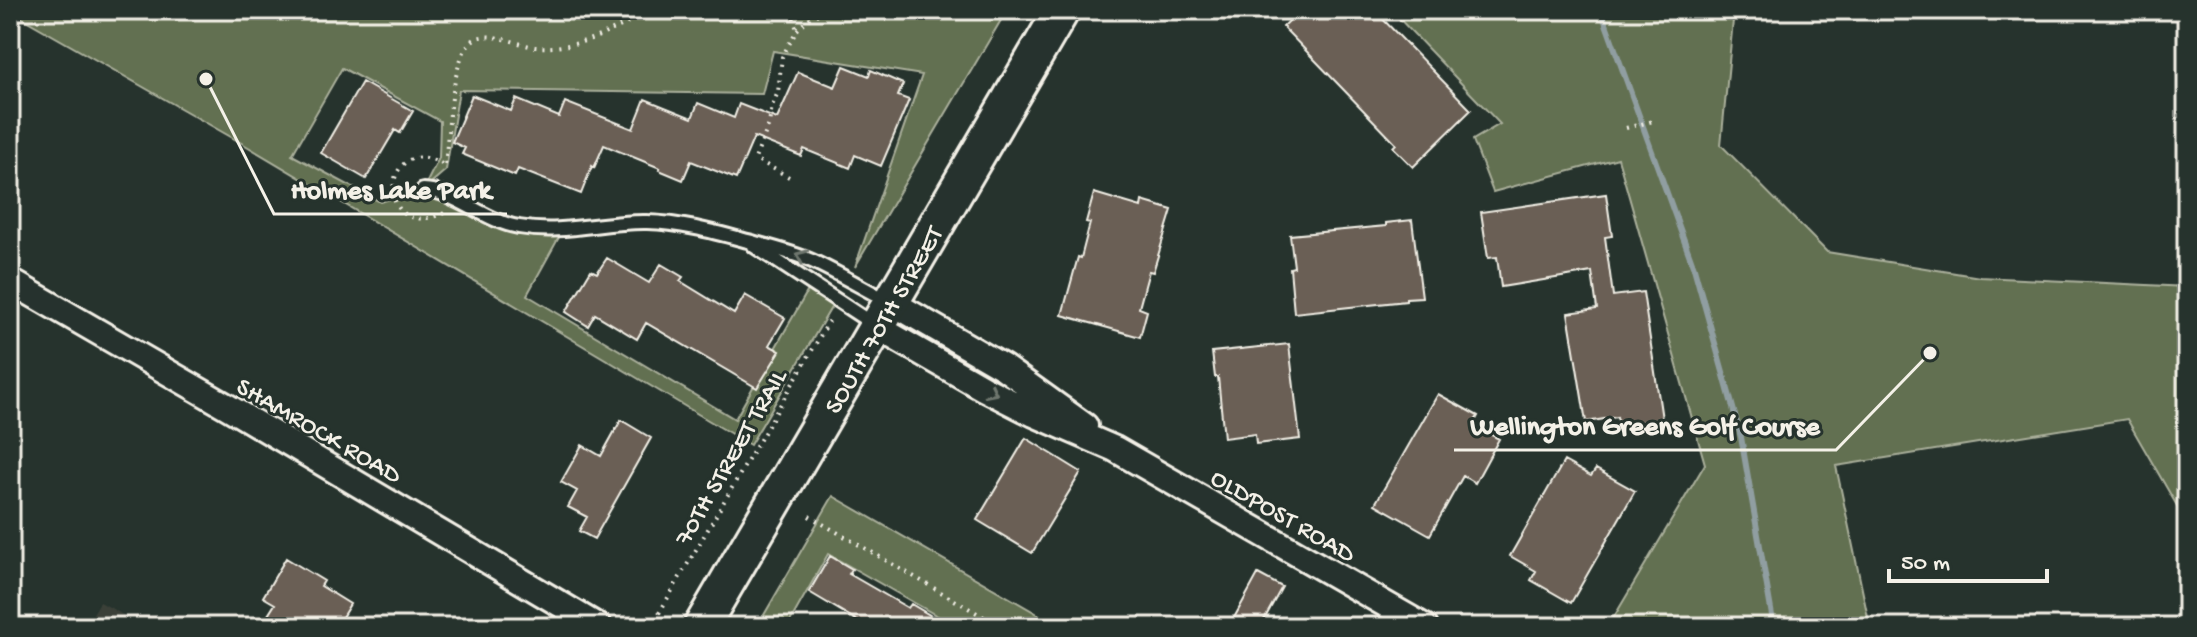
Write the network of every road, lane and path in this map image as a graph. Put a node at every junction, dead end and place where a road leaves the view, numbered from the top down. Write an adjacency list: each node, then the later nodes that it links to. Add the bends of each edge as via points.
1 (621, 10): 8 (path)
2 (650, 10): 8 (path)
3 (733, 10): 4 (path)
4 (749, 10)
5 (791, 10): 9 (path)
6 (852, 10): 9 (path, via 820,13)
7 (1062, 10): 18 (main road, SOUTH 70TH STREET)
8 (627, 24): 14 (path, via 579,44 555,47 494,37 471,40 456,76 445,166 436,160 412,159 403,164 393,187 400,209 412,218)
9 (797, 30): 12 (path, via 782,57 778,92 755,159)
10 (1653, 121): 11 (path)
11 (1626, 128)
12 (789, 177)
13 (423, 190): 15 (lane, via 444,194 514,227 543,231 671,223)
14 (450, 213)
15 (745, 240): 17 (lane); 18 (lane, one-way to 15, via 812,261)
16 (10, 281): 20 (street, SHAMROCK ROAD)
17 (839, 303): 18 (lane); 21 (path, 70TH STREET TRAIL)
18 (884, 314): 22 (main road, SOUTH 70TH STREET); 24 (street, OLDPOST ROAD, via 1003,367 1115,449)
19 (809, 516): 23 (path)
20 (599, 627)
21 (651, 627)
22 (701, 627)
23 (1001, 627)
24 (1424, 627)

